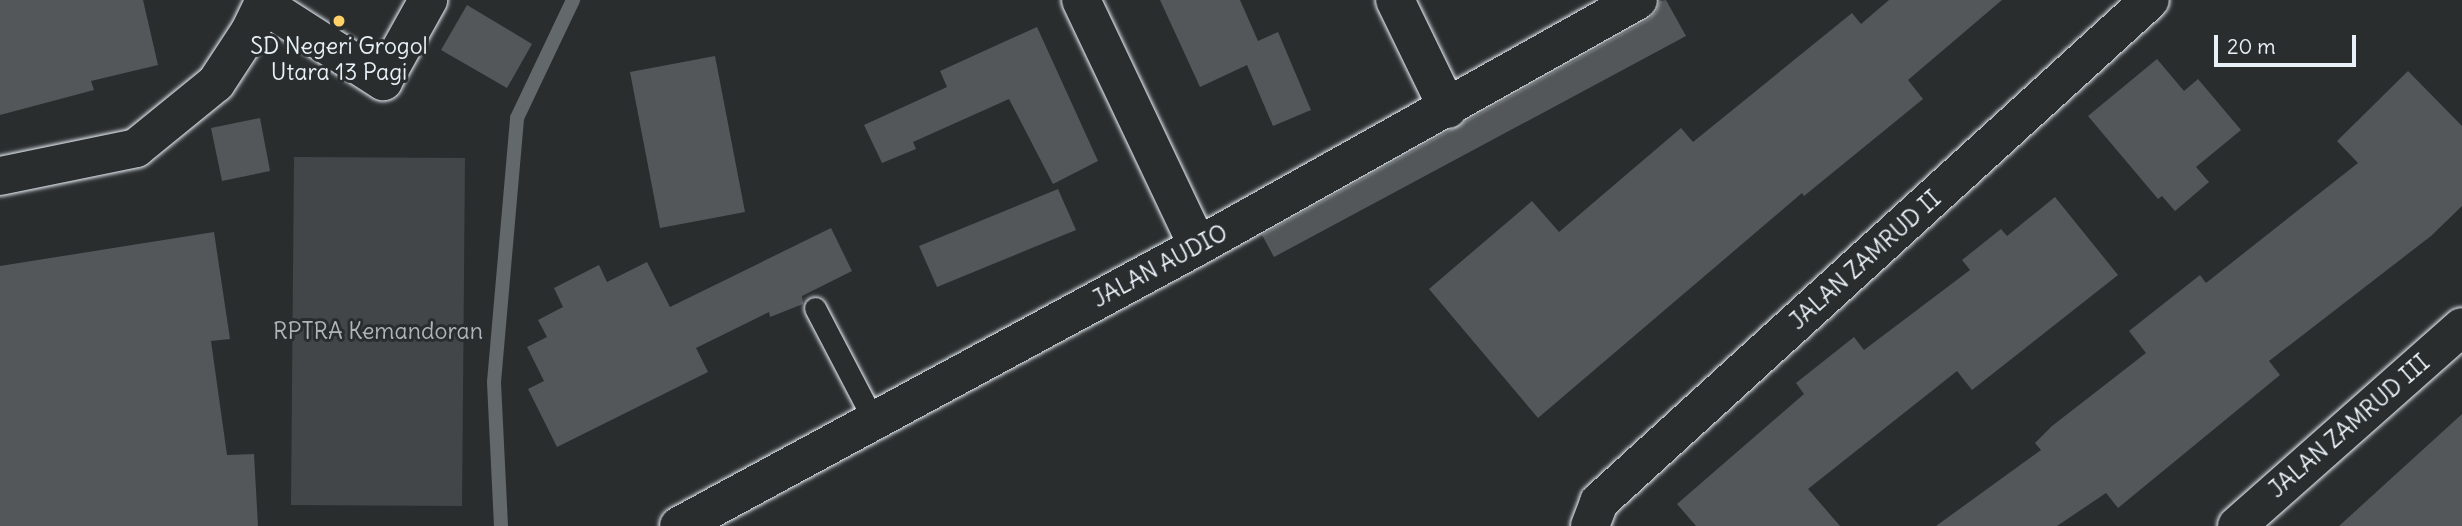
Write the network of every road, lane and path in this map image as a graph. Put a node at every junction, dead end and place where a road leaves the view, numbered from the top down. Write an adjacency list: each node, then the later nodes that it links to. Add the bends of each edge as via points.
1 (428, 0): 6 (street, via 383,81)
2 (1081, 0): 9 (street)
3 (1395, 0): 7 (street)
4 (1638, 0): 7 (street, JALAN AUDIO)
5 (2150, 0): 14 (street, JALAN ZAMRUD II, via 1599,502)
6 (264, 2): 8 (street, via 216,83 136,148)
7 (1448, 109): 9 (street, JALAN AUDIO)
8 (0, 176)
9 (1198, 246): 12 (street, JALAN AUDIO)
10 (815, 308): 12 (lane)
11 (2462, 327): 15 (street, JALAN ZAMRUD III)
12 (873, 419): 13 (street, JALAN AUDIO)
13 (679, 526)
14 (1590, 526)
15 (2236, 526)

